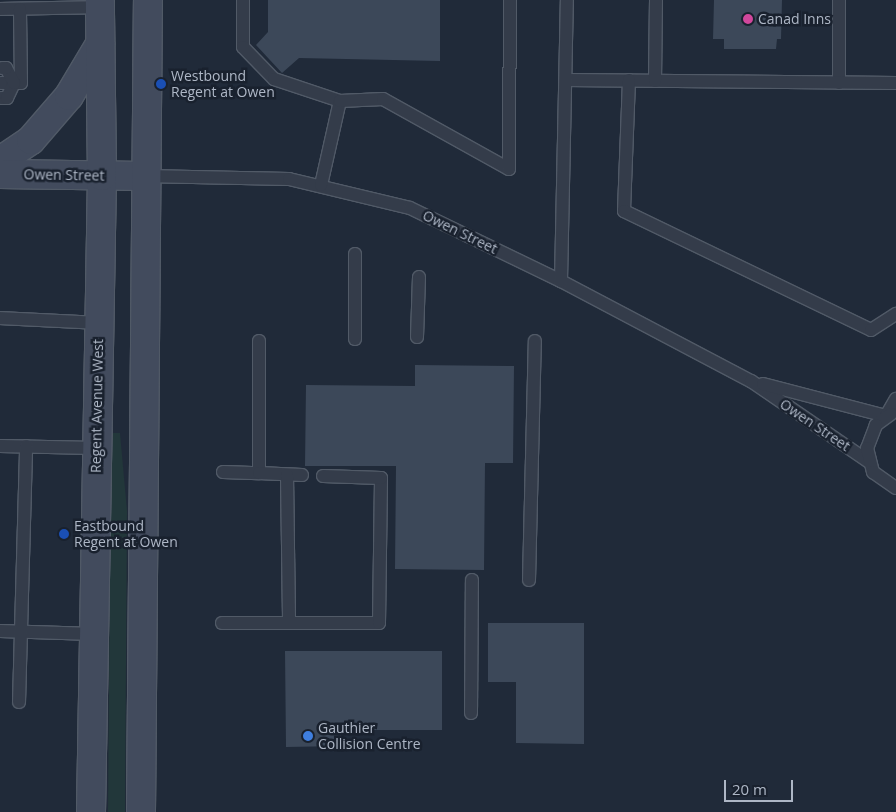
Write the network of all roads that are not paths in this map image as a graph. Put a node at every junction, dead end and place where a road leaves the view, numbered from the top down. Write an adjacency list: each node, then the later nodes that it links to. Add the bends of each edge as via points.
1 (148, 0): 24 (main road)
2 (243, 0): 20 (lane, via 243,47 274,79)
3 (510, 0): 20 (lane, via 509,169 383,99)
4 (567, 0): 13 (lane)
5 (656, 0): 15 (lane)
6 (839, 0): 17 (lane)
7 (34, 4): 8 (lane); 10 (lane)
8 (100, 4): 11 (main road, Regent Avenue West)
9 (0, 9): 10 (lane)
10 (20, 9): 16 (lane, via 21,83)
11 (100, 44): 21 (main road, via 69,96 31,140); 23 (main road, Regent Avenue West)
12 (2, 68): 16 (lane, via 6,68)
13 (566, 80): 14 (lane); 28 (lane)
14 (629, 80): 15 (lane); 29 (lane, via 624,211 871,330)
15 (655, 81): 17 (lane)
16 (7, 83): 19 (lane, via 7,98)
17 (839, 83): 18 (lane)
18 (896, 83)
19 (1, 98)
20 (340, 101): 25 (lane)
21 (0, 161)
22 (0, 174): 23 (main road, Owen Street)
23 (102, 176): 24 (main road, Owen Street); 31 (main road, Regent Avenue West)
24 (144, 176): 25 (lane, Owen Street, via 289,179); 59 (main road)
25 (321, 185): 28 (lane, Owen Street, via 410,208)
26 (355, 254): 33 (lane)
27 (419, 277): 32 (lane)
28 (561, 281): 36 (lane, Owen Street)
29 (896, 314)
30 (0, 318): 31 (lane)
31 (99, 323): 41 (main road, Regent Avenue West)
32 (417, 337)
33 (355, 339)
34 (259, 341): 44 (lane)
35 (535, 341): 50 (lane)
36 (751, 381): 38 (lane); 42 (lane, Owen Street)
37 (896, 399): 38 (lane, Owen Street)
38 (891, 414): 42 (lane, Owen Street, via 869,436)
39 (0, 446): 40 (lane)
40 (26, 446): 41 (lane); 54 (lane)
41 (96, 448): 55 (main road, Regent Avenue West)
42 (868, 461): 48 (lane, Owen Street, via 882,482)
43 (223, 472): 44 (lane)
44 (259, 473): 45 (lane)
45 (287, 475): 46 (lane); 52 (lane)
46 (302, 475)
47 (322, 476): 52 (lane, via 381,478 379,623)
48 (896, 488)
49 (472, 580): 57 (lane)
50 (529, 580)
51 (222, 623): 52 (lane)
52 (289, 623)
53 (0, 631): 54 (lane)
54 (20, 632): 55 (lane); 56 (lane)
55 (94, 634): 58 (main road, Regent Avenue West)
56 (19, 702)
57 (471, 713)
58 (91, 812)
59 (141, 812)

